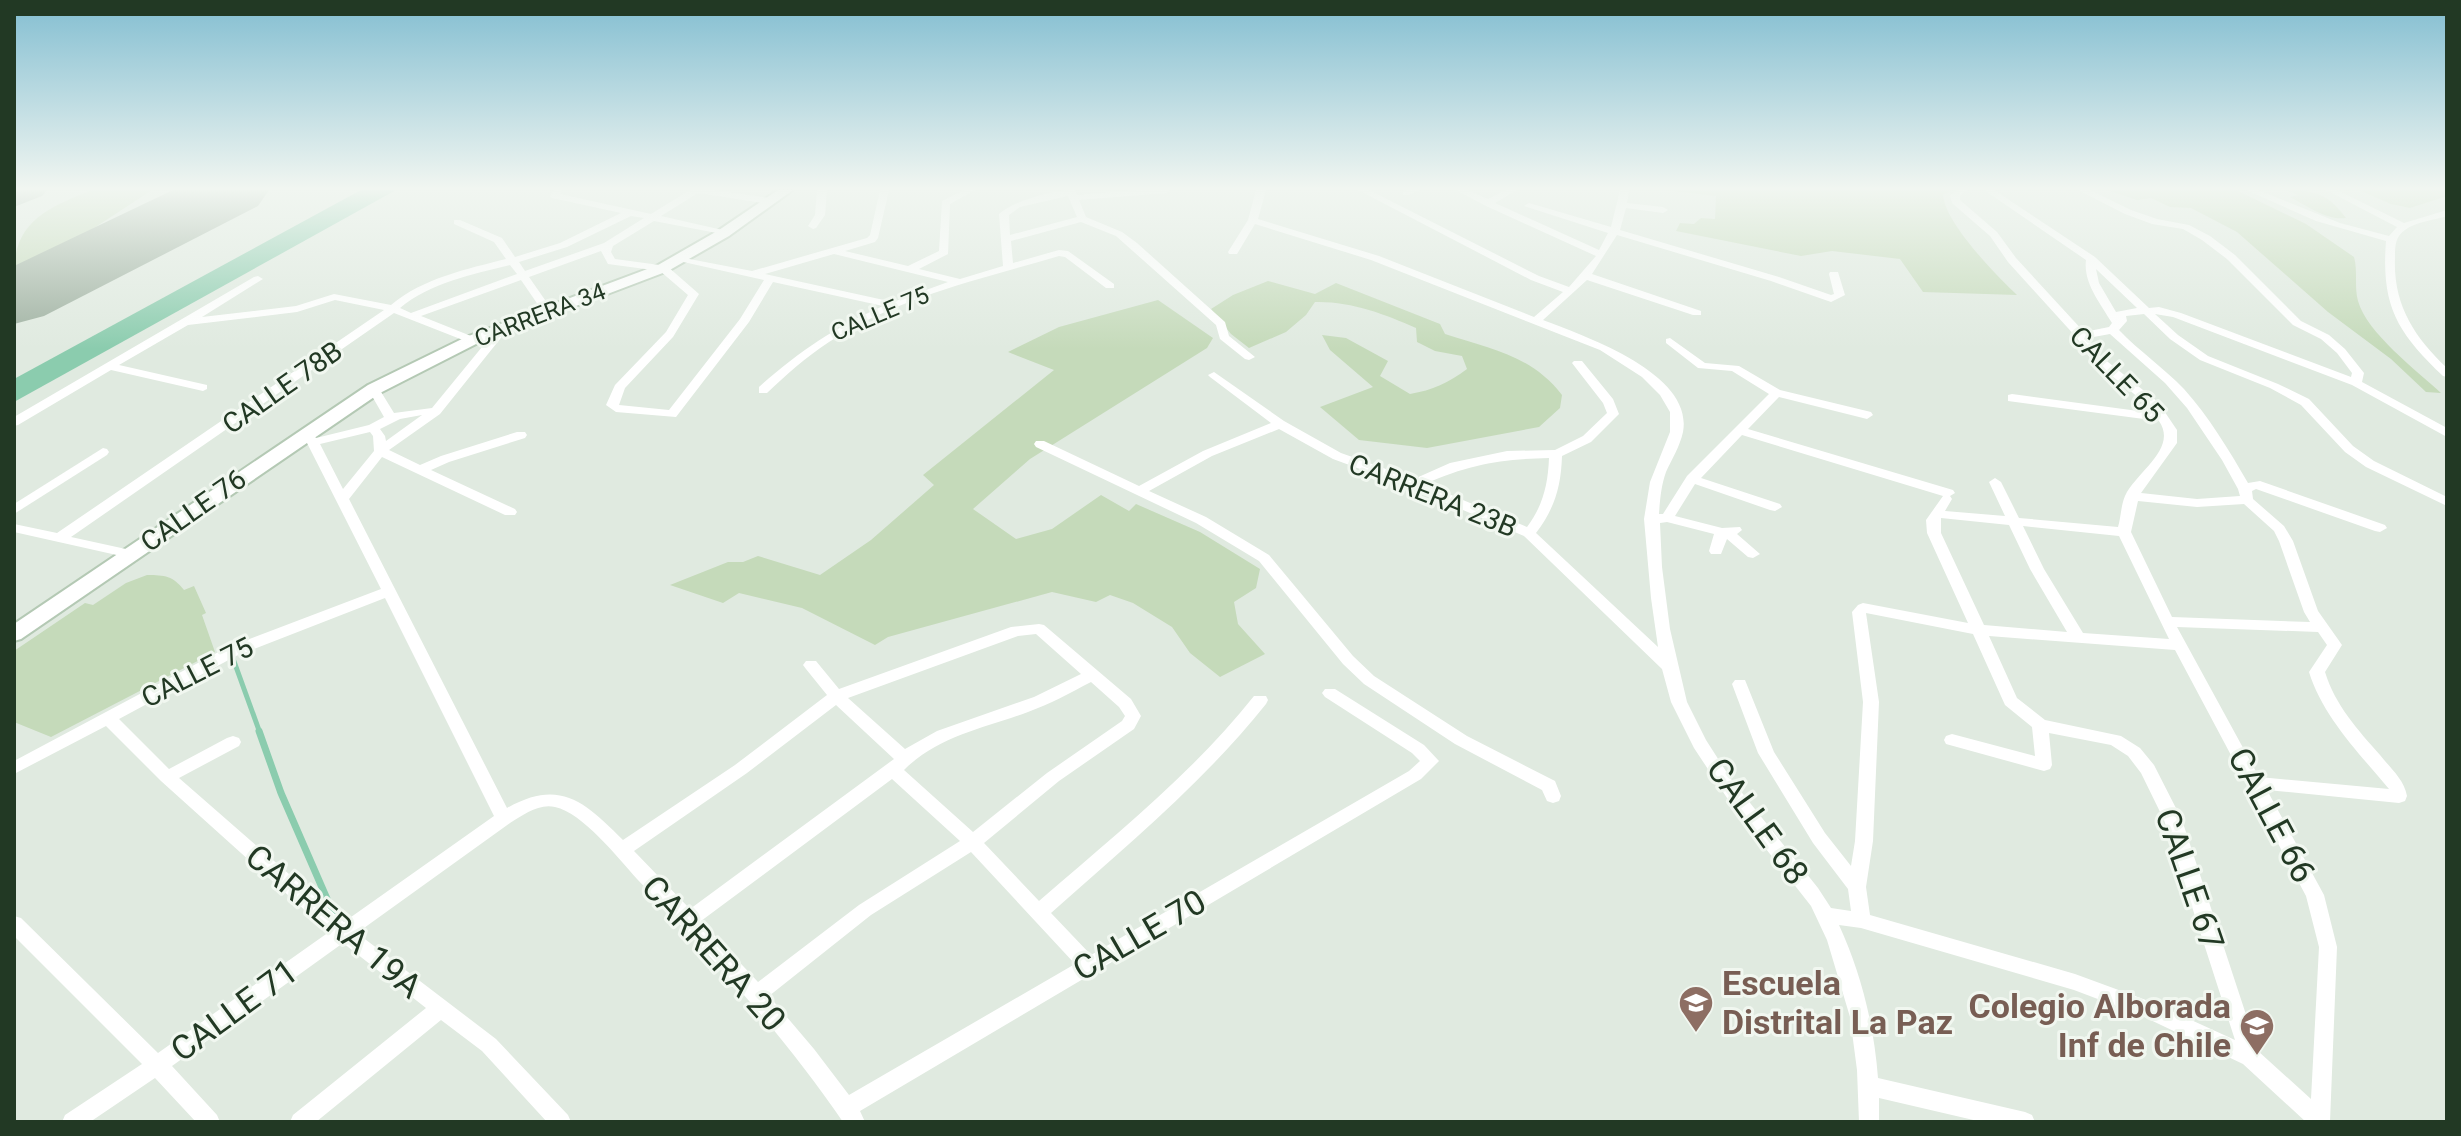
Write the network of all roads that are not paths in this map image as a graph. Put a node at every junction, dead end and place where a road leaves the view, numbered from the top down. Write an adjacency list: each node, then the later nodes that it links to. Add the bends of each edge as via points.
1 (501, 243): 25 (street)
2 (565, 243): 25 (street, CALLE 78B)
3 (611, 243): 19 (street)
4 (708, 243): 23 (main road, CARRERA 34)
5 (863, 243): 20 (street)
6 (944, 243): 28 (street, via 944,252)
7 (1007, 243): 27 (street)
8 (1130, 243): 51 (street, via 1221,324 1224,337)
9 (1239, 243): 21 (street)
10 (1327, 243): 44 (street)
11 (1466, 243): 37 (street)
12 (1576, 243): 22 (street)
13 (1611, 243): 22 (street)
14 (1659, 243): 30 (street, via 1831,299 1840,295)
15 (2000, 243): 48 (street, CALLE 65)
16 (2067, 243): 24 (street)
17 (2213, 243): 56 (street, via 2297,323 2341,351 2358,373)
18 (2391, 243): 54 (street, via 2393,302 2420,347)
19 (608, 245): 26 (street, via 612,262); 29 (street)
20 (833, 251): 28 (street); 31 (street)
21 (1233, 252)
22 (1600, 254): 32 (street)
23 (683, 259): 26 (main road, CARRERA 34); 31 (street)
24 (2091, 259): 41 (street); 46 (street, via 2089,267)
25 (515, 260): 29 (street); 39 (street, CALLE 78B, via 439,284)
26 (663, 268): 34 (street, via 694,294 680,323 623,383 612,400 616,408 672,414); 40 (main road, CARRERA 34)
27 (1008, 268): 35 (street, CALLE 75); 36 (street, CALLE 75, via 1068,254)
28 (910, 269): 35 (street)
29 (520, 274): 40 (street); 43 (street)
30 (1834, 274)
31 (751, 275): 34 (street)
32 (1586, 276): 37 (street); 42 (street)
33 (258, 279): 45 (street)
34 (770, 279): 38 (street)
35 (960, 282): 38 (street, CALLE 75)
36 (1110, 286)
37 (1570, 291): 44 (street)
38 (893, 305): 59 (street, CALLE 75, via 816,342)
39 (390, 308): 43 (street); 45 (street, via 334,297 297,309); 98 (street, CALLE 78B, via 280,390)
40 (547, 310): 47 (main road, CARRERA 34)
41 (2146, 311): 46 (street, via 2122,312 2122,321); 56 (street, via 2177,315); 85 (street, via 2204,358 2305,402 2370,464)
42 (1697, 313)
43 (412, 316): 49 (street)
44 (1536, 320): 91 (street, CALLE 68, via 1616,355 1653,383 1676,412 1677,431 1654,487)
45 (183, 322): 53 (street)
46 (2115, 326): 48 (street); 82 (street, via 2130,350 2197,413)
47 (504, 327): 49 (main road, CARRERA 34); 62 (street)
48 (2081, 336): 65 (street, CALLE 65, via 2094,356)
49 (472, 340): 58 (main road, CARRERA 34)
50 (1670, 341): 60 (street, via 1702,366 1735,368)
51 (1249, 357)
52 (1578, 363): 76 (street, via 1613,414 1587,439)
53 (107, 366): 57 (street); 66 (street)
54 (2447, 374)
55 (1214, 375): 67 (street, CARRERA 23B)
56 (2356, 383): 70 (street)
57 (203, 387)
58 (374, 389): 64 (street); 72 (main road, CALLE 76)
59 (763, 390)
60 (1776, 393): 63 (street); 69 (street)
61 (2012, 398): 65 (street)
62 (436, 411): 64 (street); 74 (street)
63 (1867, 415)
64 (390, 417): 68 (street)
65 (2164, 418): 83 (street, CALLE 65, via 2171,443)
66 (14, 422)
67 (1280, 424): 80 (street, CARRERA 23B, via 1337,456); 81 (street, via 1174,469)
68 (373, 428): 72 (street); 74 (street)
69 (1741, 431): 78 (street); 89 (street, via 1947,496)
70 (2447, 433)
71 (521, 435): 77 (street)
72 (309, 438): 84 (street); 100 (main road, CALLE 76)
73 (1040, 444): 81 (street)
74 (380, 451): 77 (street); 84 (street)
75 (103, 452): 87 (street)
76 (1556, 454): 80 (street, via 1507,455 1455,466); 97 (street, via 1553,496)
77 (420, 470): 88 (street)
78 (1692, 479): 86 (street); 90 (street)
79 (1995, 482): 92 (street)
80 (1414, 484): 97 (street, CARRERA 23B)
81 (1140, 491): 124 (street, via 1264,558 1369,680 1461,740 1549,786)
82 (2246, 495): 83 (street, via 2197,503); 94 (street, via 2255,484); 104 (street, via 2286,541 2311,612)
83 (2132, 496): 96 (street, CALLE 65)
84 (341, 500): 102 (street)
85 (2447, 502)
86 (1775, 507)
87 (14, 510)
88 (510, 512)
89 (1937, 514): 92 (street); 105 (street, via 1934,533)
90 (1667, 518): 91 (street); 95 (street)
91 (1651, 519): 110 (street, CALLE 68)
92 (2013, 523): 96 (street); 107 (street)
93 (14, 528): 98 (street)
94 (2380, 528)
95 (1728, 531): 99 (street); 101 (street)
96 (2124, 532): 103 (street, CALLE 66)
97 (1529, 533): 110 (street, CARRERA 23B)
98 (60, 538): 100 (street)
99 (1716, 551)
100 (130, 554): 106 (main road, CALLE 76)
101 (1753, 554)
102 (388, 592): 116 (street, CALLE 75, via 231,652); 126 (street)
103 (2167, 622): 104 (street); 108 (street, CALLE 66)
104 (2322, 627): 123 (street, via 2335,645 2317,672 2318,682 2399,796)
105 (1979, 630): 107 (street); 117 (street, via 2011,701); 129 (street, via 1863,608 1859,612 1871,702)
106 (14, 634)
107 (2079, 639): 108 (street)
108 (2180, 645): 123 (street, CALLE 66)
109 (811, 665): 114 (street)
110 (1671, 668): 131 (street, CALLE 68, via 1679,702 1720,776)
111 (1091, 675): 114 (street, via 1039,629 1028,629); 120 (street, via 1040,702 947,734); 127 (street, via 1125,703 1133,716 1128,725)
112 (1740, 684): 129 (street, via 1766,753)
113 (1330, 693): 136 (street, CALLE 70, via 1431,761)
114 (836, 696): 120 (street); 128 (street)
115 (1260, 700): 130 (street, via 1210,759)
116 (108, 718): 121 (street, CALLE 75); 122 (street, CARRERA 19A)
117 (2040, 725): 118 (street, via 2044,765); 139 (street, CALLE 67, via 2115,740 2148,769 2173,820)
118 (1952, 740)
119 (233, 742): 122 (street)
120 (898, 764): 127 (street); 132 (street)
121 (14, 768)
122 (167, 777): 135 (street, CARRERA 19A)
123 (2255, 783): 149 (street, CALLE 66, via 2315,895 2328,947)
124 (1553, 796)
125 (557, 800): 126 (street, CALLE 71, via 531,802); 128 (street, CARRERA 20, via 574,808)
126 (504, 818): 135 (street, CALLE 71)
127 (973, 842): 130 (street); 137 (street, via 865,910)
128 (622, 850): 132 (street, CARRERA 20)
129 (1857, 887): 133 (street)
130 (1040, 911): 136 (street)
131 (1826, 915): 133 (street); 141 (street, CALLE 68, via 1857,1002)
132 (689, 920): 137 (street, CARRERA 20)
133 (1861, 920): 139 (street, via 2075,982)
134 (14, 924): 140 (street)
135 (342, 932): 138 (street, CARRERA 19A); 140 (street, CALLE 71)
136 (1088, 965): 142 (street, CALLE 70)
137 (757, 994): 142 (street, CARRERA 20)
138 (440, 1009): 145 (street); 146 (street, CARRERA 19A, via 489,1045)
139 (2250, 1057): 149 (street)
140 (157, 1065): 143 (street, CALLE 71); 144 (street)
141 (1869, 1086): 147 (street, CALLE 68); 148 (street)
142 (850, 1115)
143 (72, 1122)
144 (210, 1122)
145 (300, 1122)
146 (561, 1122)
147 (1869, 1122)
148 (2025, 1122)
149 (2320, 1122)

